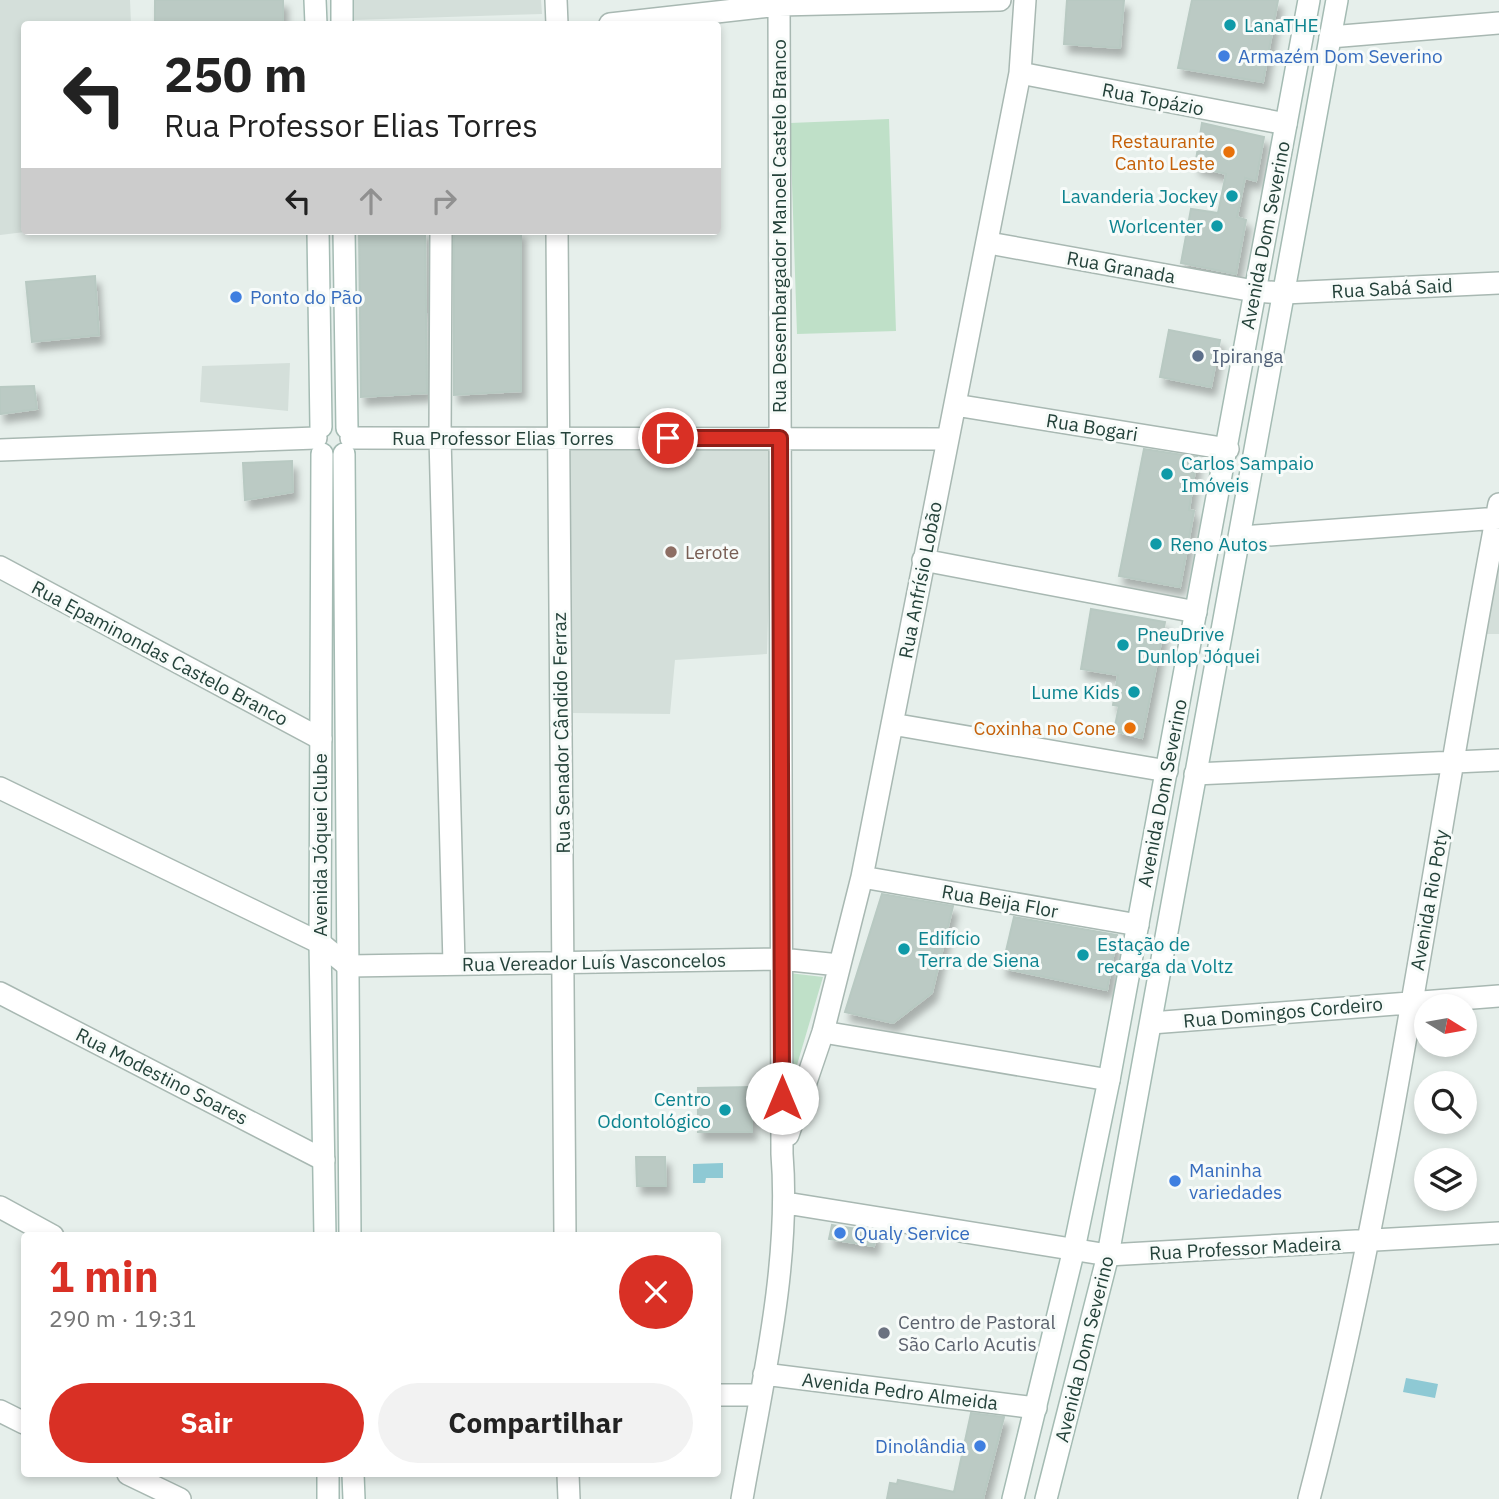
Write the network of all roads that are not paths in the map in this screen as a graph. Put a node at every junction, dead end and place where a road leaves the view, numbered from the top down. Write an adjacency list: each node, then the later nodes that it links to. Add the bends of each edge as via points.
1 (316, 0): 9 (street)
2 (342, 0): 10 (street)
3 (556, 0): 11 (street)
4 (1000, 0): 8 (street)
5 (1025, 0): 15 (street, Rua Anfrísio Lobão)
6 (1309, 0): 16 (street, Avenida Dom Severino)
7 (1337, 0): 14 (street, Avenida Dom Severino)
8 (779, 2): 12 (street); 28 (street, Rua Desembargador Manoel Castelo Branco)
9 (316, 21)
10 (342, 21)
11 (557, 21)
12 (633, 21)
13 (1499, 23): 14 (street)
14 (1331, 37): 24 (street, Avenida Dom Severino)
15 (1020, 74): 16 (street, Rua Topázio); 21 (street, Rua Anfrísio Lobão)
16 (1286, 124): 23 (street, Avenida Dom Severino)
17 (318, 235): 30 (street, Avenida Jóquei Clube)
18 (345, 235): 31 (street, Avenida Jóquei Clube)
19 (441, 235): 26 (street)
20 (557, 235): 27 (street, Rua Senador Cândido Ferraz)
21 (989, 243): 23 (street, Rua Granada); 25 (street, Rua Anfrísio Lobão)
22 (1499, 283): 24 (street, Rua Sabá Said)
23 (1254, 291): 24 (street, Rua Granada); 32 (street, Avenida Dom Severino)
24 (1284, 293): 35 (street, Avenida Dom Severino)
25 (956, 405): 29 (street, Rua Anfrísio Lobão); 32 (street, Rua Bogari)
26 (440, 438): 27 (street, Rua Professor Elias Torres); 31 (street, Rua Professor Elias Torres); 51 (street)
27 (557, 438): 28 (street, Rua Professor Elias Torres); 50 (street, Rua Senador Cândido Ferraz)
28 (780, 438): 29 (street, Rua Professor Elias Torres); 49 (street, Rua Desembargador Manoel Castelo Branco)
29 (948, 439): 36 (street, Rua Anfrísio Lobão)
30 (320, 440): 31 (street, via 333,457); 31 (street, via 331,422); 33 (street); 40 (street, Avenida Jóquei Clube)
31 (347, 440): 53 (street, Avenida Jóquei Clube)
32 (1228, 449): 38 (street, Avenida Dom Severino)
33 (0, 450)
34 (1498, 513): 35 (street); 42 (street, Avenida Rio Poty)
35 (1241, 537): 44 (street, Avenida Dom Severino)
36 (923, 560): 38 (street); 39 (street, Rua Anfrísio Lobão)
37 (0, 567): 40 (street, Rua Epaminondas Castelo Branco)
38 (1196, 612): 43 (street, Avenida Dom Severino)
39 (892, 724): 43 (street); 46 (street, Rua Anfrísio Lobão)
40 (321, 739): 48 (street, Avenida Jóquei Clube)
41 (1499, 760): 42 (street)
42 (1454, 761): 44 (street); 56 (street, Avenida Rio Poty)
43 (1167, 771): 47 (street, Avenida Dom Severino)
44 (1195, 774): 57 (street, Avenida Dom Severino)
45 (0, 789): 48 (street)
46 (862, 877): 47 (street, Rua Beija Flor); 52 (street, Rua Anfrísio Lobão)
47 (1138, 925): 59 (street, Avenida Dom Severino)
48 (320, 943): 53 (street); 61 (street, Avenida Jóquei Clube)
49 (781, 959): 50 (street, Rua Vereador Luís Vasconcelos); 52 (street, Rua Vereador Luís Vasconcelos); 60 (street, Rua Desembargador Manoel Castelo Branco)
50 (564, 962): 51 (street, Rua Vereador Luís Vasconcelos); 67 (street, Rua Senador Cândido Ferraz)
51 (454, 964): 53 (street, Rua Vereador Luís Vasconcelos)
52 (839, 965): 58 (street, Rua Anfrísio Lobão)
53 (348, 966): 66 (street, Avenida Jóquei Clube)
54 (0, 993): 61 (street, Rua Modestino Soares)
55 (1499, 996): 56 (street, Rua Domingos Cordeiro)
56 (1412, 1001): 57 (street, Rua Domingos Cordeiro); 69 (street, Avenida Rio Poty)
57 (1151, 1023): 71 (street, Avenida Dom Severino)
58 (823, 1032): 59 (street); 60 (street, Rua Anfrísio Lobão)
59 (1109, 1080): 70 (street, Avenida Dom Severino)
60 (782, 1153): 62 (street, Rua Desembargador Manoel Castelo Branco)
61 (324, 1160): 65 (street, Avenida Jóquei Clube)
62 (786, 1203): 70 (street, Rua Professor Madeira); 72 (street, Rua Desembargador Manoel Castelo Branco)
63 (0, 1207): 64 (street)
64 (46, 1232)
65 (325, 1232)
66 (350, 1232)
67 (565, 1232)
68 (1499, 1233): 69 (street, Rua Professor Madeira)
69 (1369, 1241): 71 (street, Rua Professor Madeira); 88 (street, Avenida Rio Poty)
70 (1074, 1250): 71 (street, Rua Professor Madeira); 74 (street, Avenida Dom Severino)
71 (1108, 1255): 87 (street, Avenida Dom Severino)
72 (762, 1385): 73 (street, Avenida Pedro Almeida); 74 (street, Avenida Pedro Almeida); 85 (street, Rua Desembargador Manoel Castelo Branco)
73 (721, 1394)
74 (1036, 1408): 86 (street, Avenida Dom Severino)
75 (0, 1411): 76 (street)
76 (21, 1422)
77 (134, 1477): 81 (street)
78 (328, 1477): 82 (street)
79 (353, 1477): 83 (street)
80 (568, 1477): 84 (street)
81 (180, 1499)
82 (328, 1499)
83 (354, 1499)
84 (569, 1499)
85 (742, 1499)
86 (1013, 1499)
87 (1046, 1499)
88 (1308, 1499)

